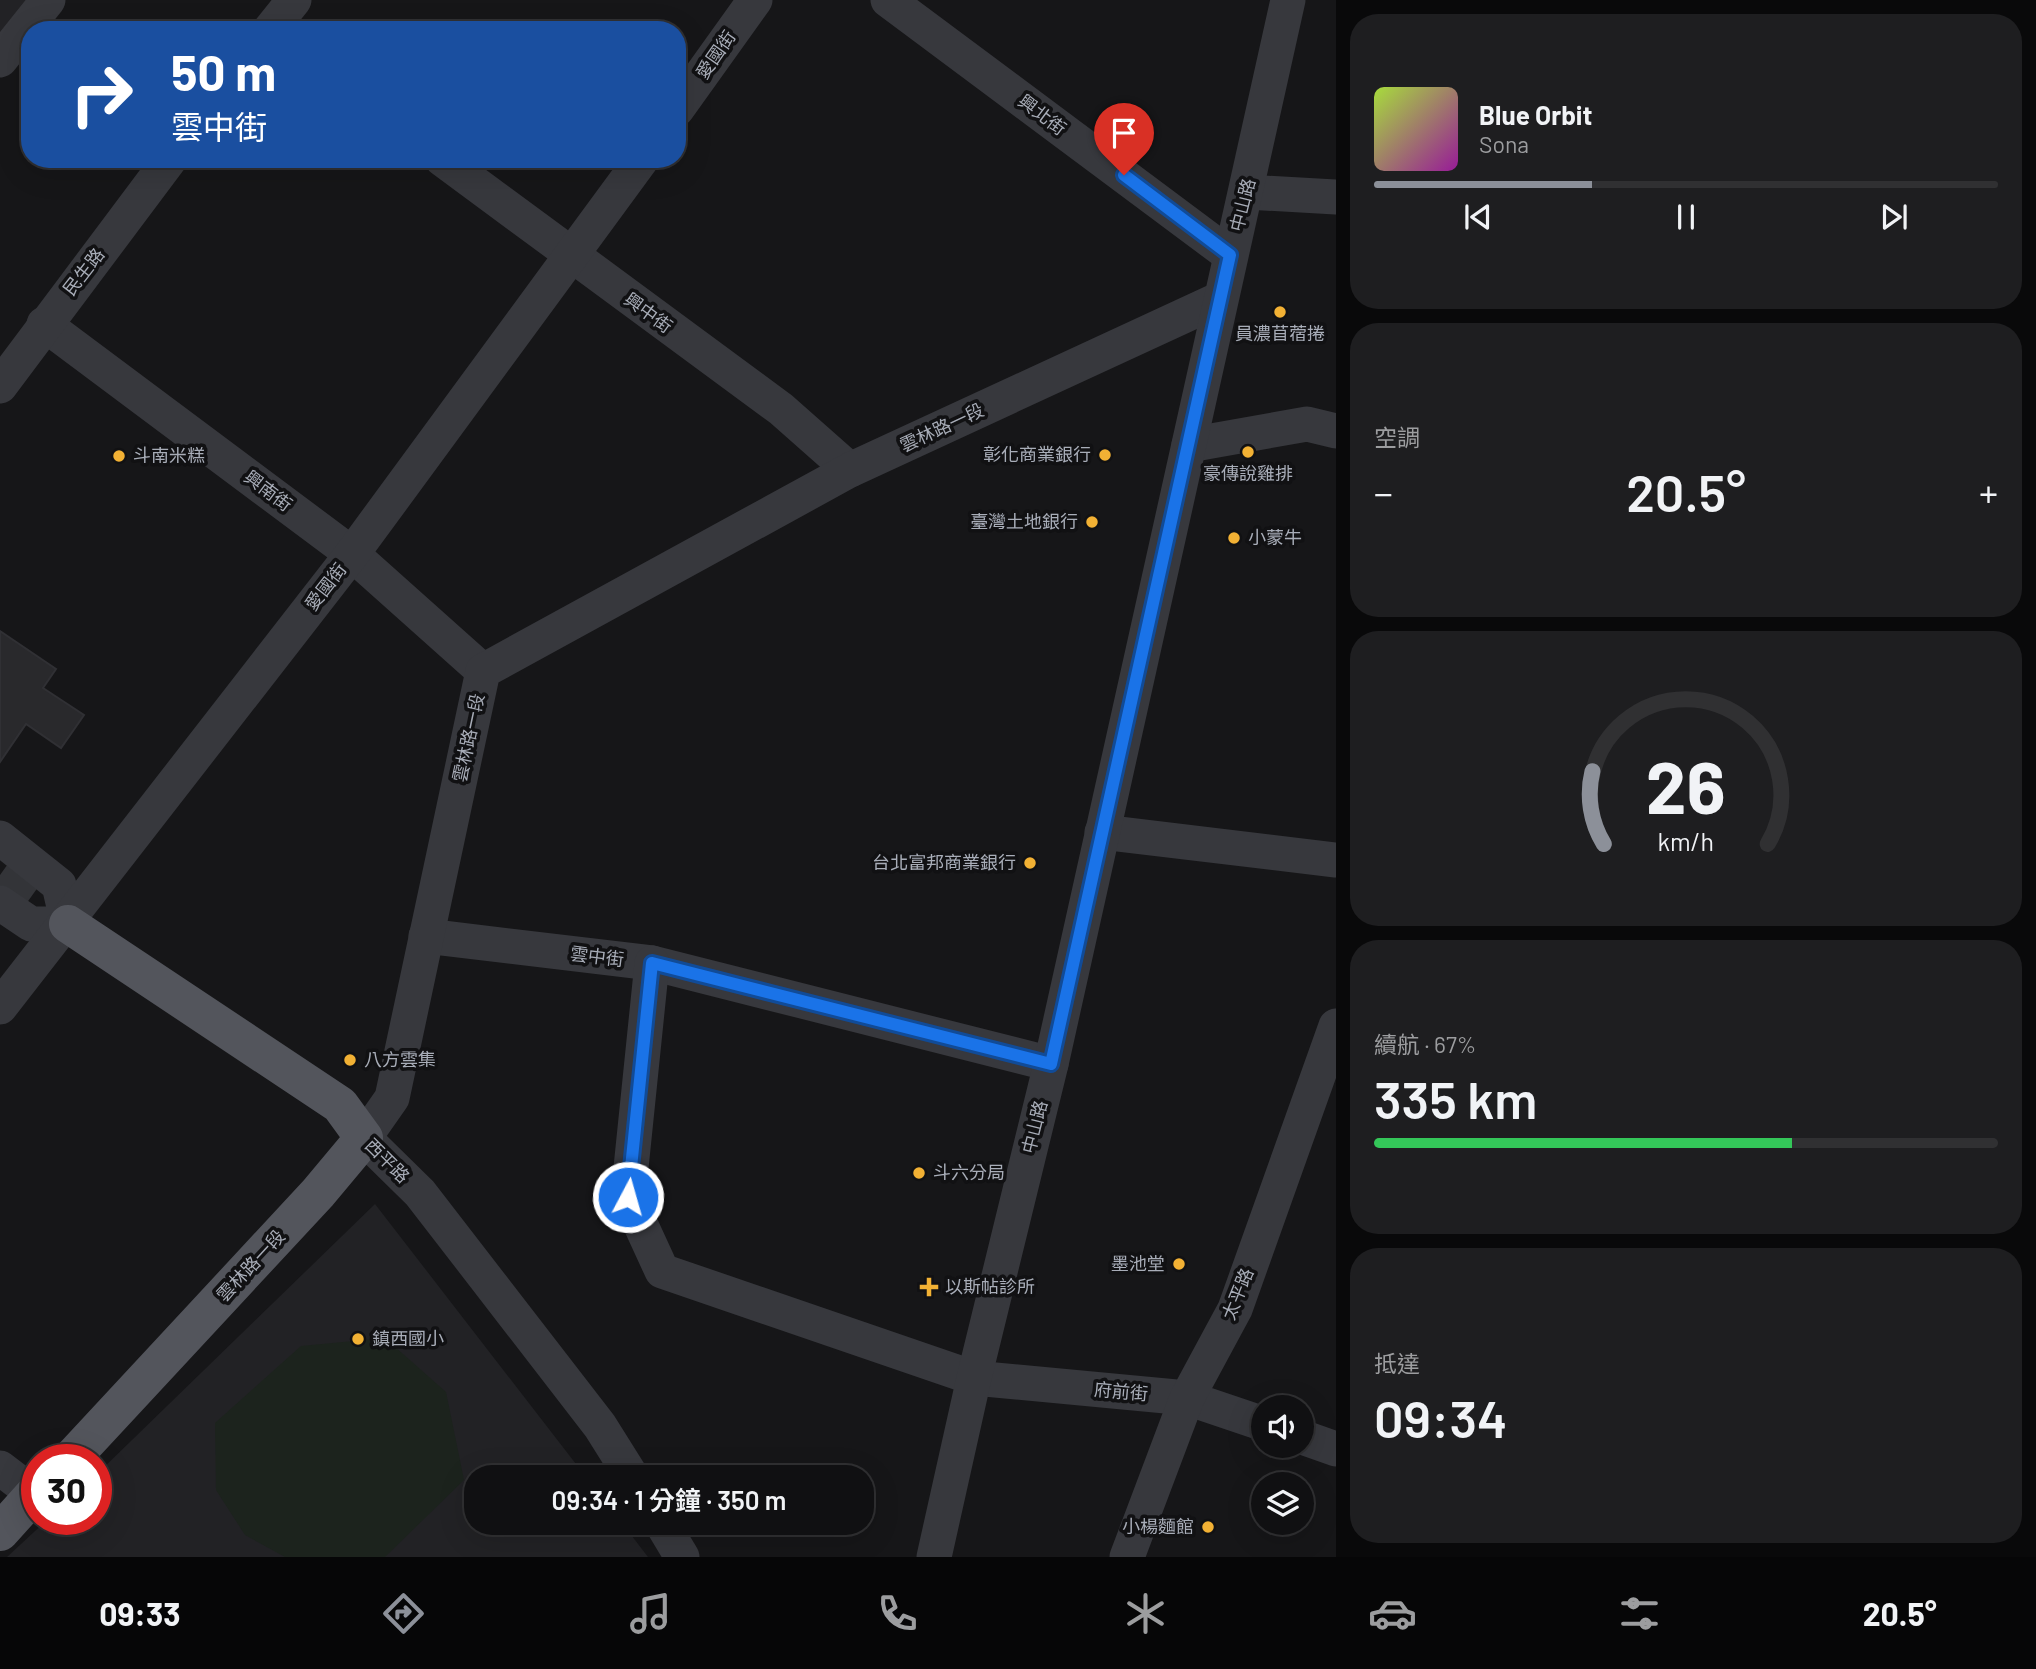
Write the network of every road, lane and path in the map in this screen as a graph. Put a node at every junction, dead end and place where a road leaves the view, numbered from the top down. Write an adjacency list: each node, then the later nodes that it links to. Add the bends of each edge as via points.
1 (48, 0): 5 (street)
2 (755, 0): 8 (street, 愛國街)
3 (888, 0): 14 (street, 興北街)
4 (1288, 0): 12 (street, 中山路)
5 (31, 21)
6 (21, 34): 7 (street)
7 (0, 60)
8 (686, 96)
9 (163, 168): 17 (street, 民生路)
10 (454, 168): 15 (street, 興中街)
11 (636, 168): 15 (street, 愛國街)
12 (1246, 192): 13 (street); 14 (street, 中山路)
13 (1336, 197)
14 (1230, 255): 16 (street, 中山路)
15 (572, 258): 21 (street, 興中街, via 780,409); 22 (street, 愛國街)
16 (1220, 299): 20 (street, 中山路); 21 (street, 雲林路一段)
17 (44, 324): 18 (street, 民生路); 22 (street, 興南街)
18 (0, 386)
19 (1336, 431): 20 (street, via 1307,424)
20 (1189, 445): 24 (street, 中山路)
21 (850, 470): 23 (street, 雲林路一段)
22 (352, 554): 23 (street, 興南街); 28 (street, 愛國街)
23 (483, 671): 29 (street, 雲林路一段)
24 (1102, 832): 26 (street); 33 (street, 中山路)
25 (0, 838): 28 (street, via 59,885)
26 (1336, 860)
27 (0, 903): 28 (street, via 30,925)
28 (68, 924): 31 (street, 愛國街); 34 (main road, 西平路, via 340,1105)
29 (426, 936): 30 (street, 雲中街); 34 (street, 雲林路一段, via 392,1098)
30 (652, 963): 33 (street, 雲中街); 35 (street, 府前街, via 628,1197 662,1271)
31 (0, 1007)
32 (1336, 1027): 36 (street, 太平路, via 1235,1309)
33 (1051, 1064): 35 (street, 中山路)
34 (364, 1138): 39 (main road, 雲林路一段); 41 (street, 西平路, via 420,1193 600,1426)
35 (974, 1378): 36 (street, 府前街); 48 (street, 中山路)
36 (1187, 1398): 37 (street, 府前街); 49 (street, 太平路)
37 (1251, 1420)
38 (1314, 1441): 40 (street)
39 (85, 1444)
40 (1336, 1449)
41 (624, 1465)
42 (0, 1468): 43 (street)
43 (21, 1483)
44 (21, 1509): 45 (main road)
45 (0, 1532)
46 (669, 1535): 47 (street)
47 (682, 1557)
48 (934, 1557)
49 (1128, 1557)

